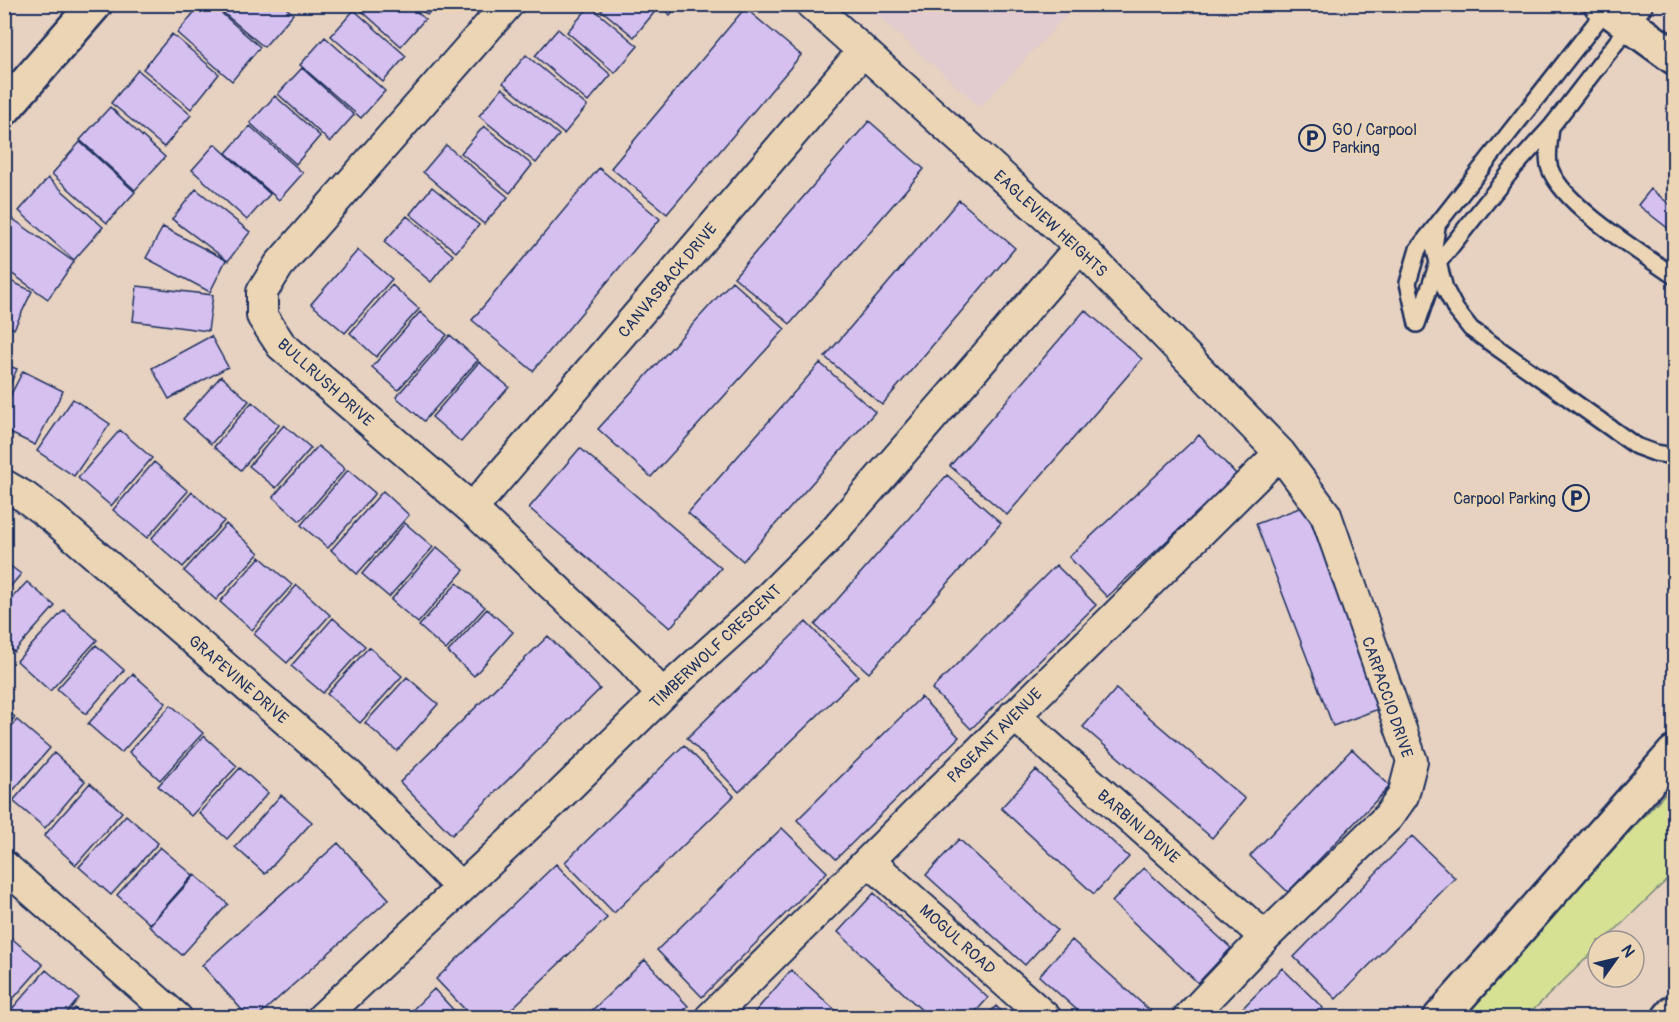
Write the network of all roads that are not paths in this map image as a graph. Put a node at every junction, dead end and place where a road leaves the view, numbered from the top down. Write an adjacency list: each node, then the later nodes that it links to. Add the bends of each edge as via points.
1 (508, 4): 18 (street, BULLRUSH DRIVE, via 279,265 262,292 262,316 280,345)
2 (811, 4): 5 (street, EAGLEVIEW HEIGHTS)
3 (95, 5): 7 (main road)
4 (1619, 9): 6 (main road); 8 (lane); 9 (lane)
5 (863, 51): 12 (street, EAGLEVIEW HEIGHTS); 18 (street, CANVASBACK DRIVE)
6 (1674, 57)
7 (4, 109)
8 (1551, 127): 10 (lane); 14 (lane, via 1549,166 1572,202)
9 (1460, 196): 10 (lane, via 1476,201); 11 (lane)
10 (1491, 196): 13 (lane)
11 (1438, 224): 13 (lane, via 1434,247); 13 (lane, via 1418,249 1408,283 1417,324)
12 (1080, 247): 15 (street, EAGLEVIEW HEIGHTS); 19 (street, TIMBERWOLF CRESCENT, via 826,540)
13 (1438, 263): 16 (lane, via 1445,289 1471,328 1636,446)
14 (1674, 276)
15 (1280, 453): 20 (street, PAGEANT AVENUE); 25 (street, CARPACCIO DRIVE, via 1326,515 1412,761 1403,796 1388,817)
16 (1674, 456)
17 (4, 485): 24 (street, GRAPEVINE DRIVE, via 26,496 53,518 347,772)
18 (472, 509): 19 (street, BULLRUSH DRIVE, via 632,661)
19 (662, 695): 24 (street, TIMBERWOLF CRESCENT)
20 (1014, 715): 22 (street, PAGEANT AVENUE); 25 (street, BARBINI DRIVE)
21 (1674, 753): 32 (main road)
22 (869, 861): 27 (street, PAGEANT AVENUE); 30 (street, MOGUL ROAD)
23 (4, 866): 28 (street)
24 (461, 888): 29 (street, TIMBERWOLF CRESCENT)
25 (1265, 937): 31 (street, CARPACCIO DRIVE)
26 (1674, 1012): 33 (main road)
27 (718, 1015)
28 (177, 1017)
29 (322, 1017)
30 (1046, 1017)
31 (1188, 1017)
32 (1440, 1017)
33 (1669, 1017)

